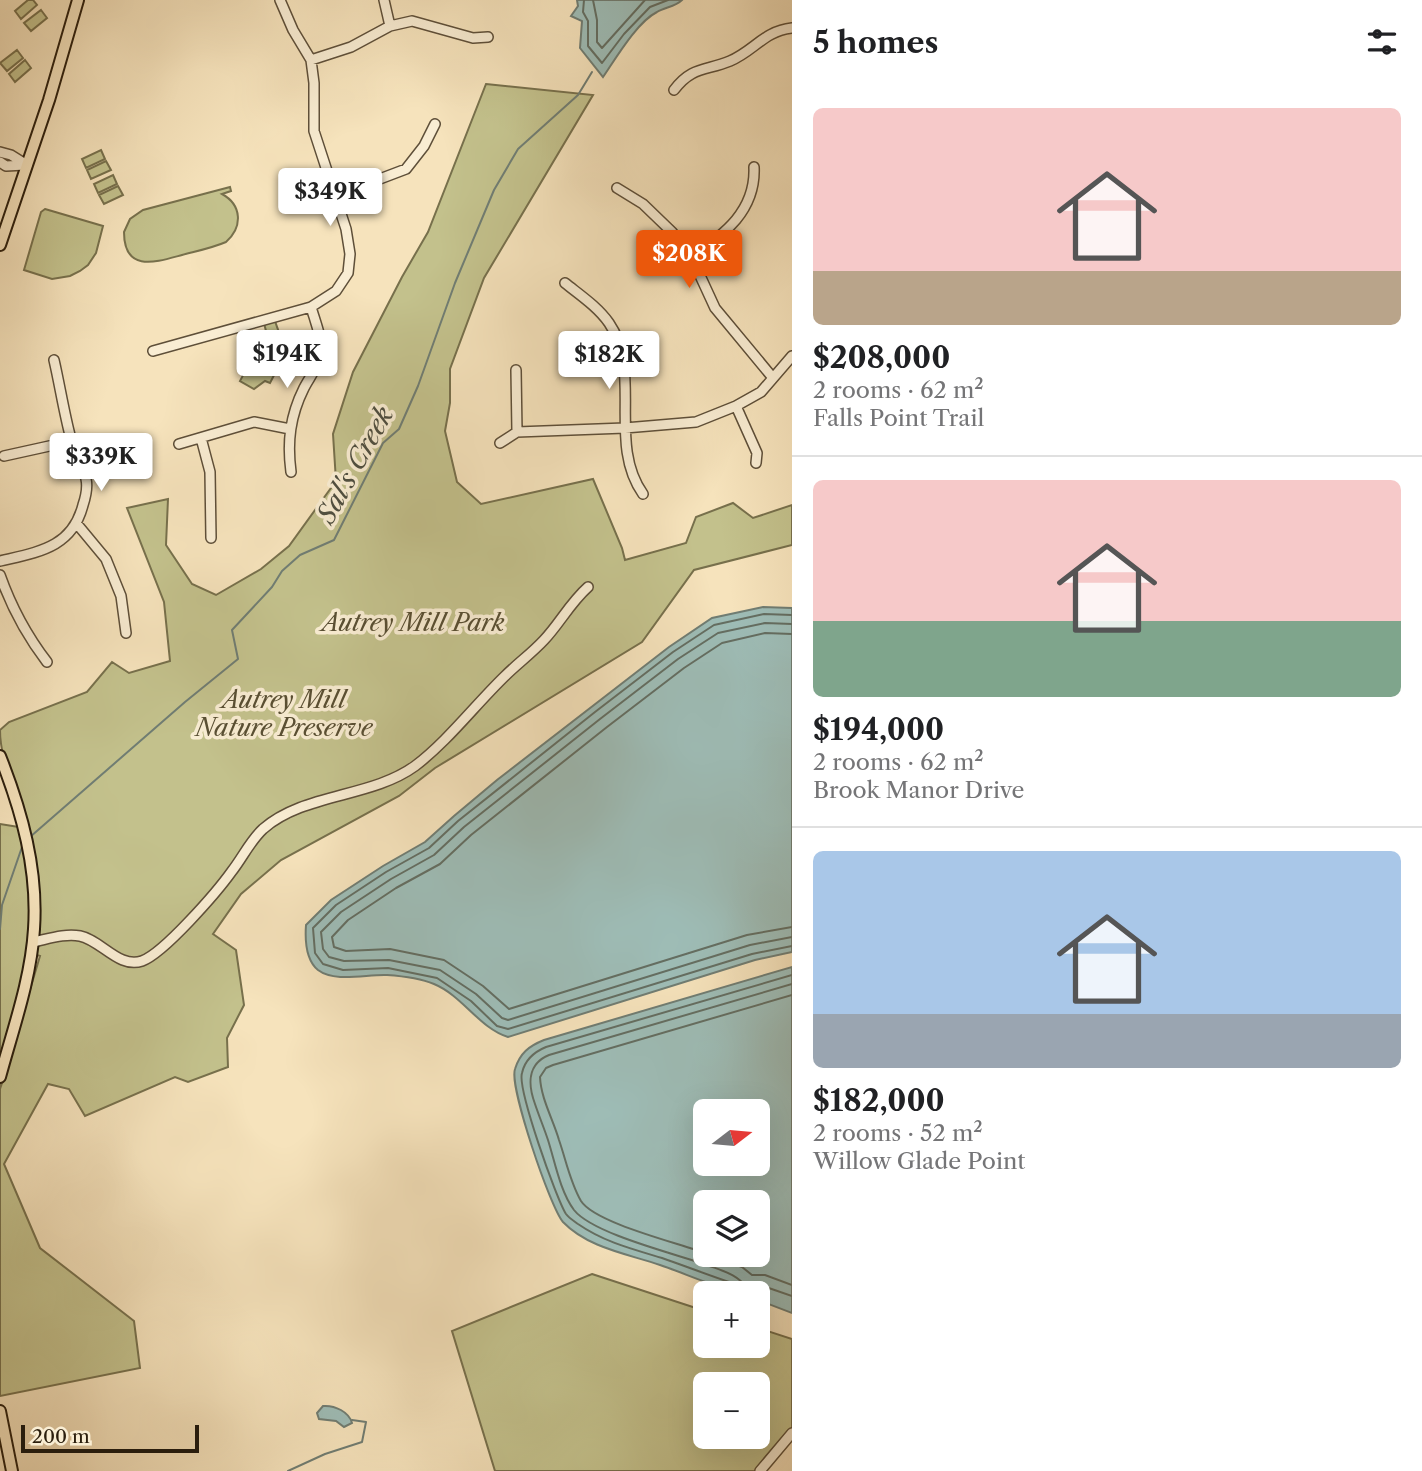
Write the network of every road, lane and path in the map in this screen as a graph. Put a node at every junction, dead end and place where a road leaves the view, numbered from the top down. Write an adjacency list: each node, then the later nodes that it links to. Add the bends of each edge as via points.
1 (78, 0): 12 (main road)
2 (280, 0): 7 (street)
3 (384, 0): 4 (street)
4 (390, 26): 6 (street, via 412,21 473,38); 7 (street, via 351,47)
5 (792, 28): 8 (street, via 770,33 731,60 683,78)
6 (488, 37)
7 (311, 60): 15 (street, via 314,131)
8 (674, 90)
9 (435, 124): 15 (street, via 406,169)
10 (0, 152): 12 (street)
11 (0, 162): 12 (street)
12 (27, 165): 16 (main road)
13 (754, 167): 17 (street, via 755,181 741,215)
14 (617, 188): 17 (street, via 643,204)
15 (335, 196): 19 (street, via 351,254 348,273 336,291)
16 (0, 245)
17 (691, 256): 24 (street, via 715,308)
18 (565, 283): 26 (street, via 610,324 622,350)
19 (312, 307): 20 (street); 27 (street, via 321,354)
20 (153, 351)
21 (792, 356): 24 (street)
22 (54, 360): 30 (street)
23 (516, 370): 28 (street)
24 (774, 378): 25 (street, via 761,392)
25 (736, 406): 26 (street, via 696,422); 34 (street, via 757,453)
26 (625, 428): 28 (street); 36 (street, via 634,481)
27 (290, 429): 29 (street, via 254,422); 35 (street)
28 (517, 432): 31 (street)
29 (201, 438): 32 (street); 38 (street, via 210,472)
30 (72, 441): 33 (street); 37 (street, via 87,482)
31 (500, 443)
32 (179, 444)
33 (4, 456)
34 (756, 463)
35 (291, 472)
36 (643, 494)
37 (77, 524): 39 (street, via 47,549); 42 (street, via 106,559 121,596)
38 (211, 538)
39 (0, 561)
40 (0, 575): 43 (street, via 9,601)
41 (588, 587): 45 (street, via 543,641 416,765 388,781 272,822 181,929 144,960 125,961 78,936)
42 (126, 633)
43 (47, 662)
44 (0, 756): 45 (main road, via 30,853)
45 (33, 942): 46 (main road)
46 (0, 1077)
47 (0, 1411): 49 (main road)
48 (792, 1433): 50 (street)
49 (12, 1471)
50 (760, 1471)

